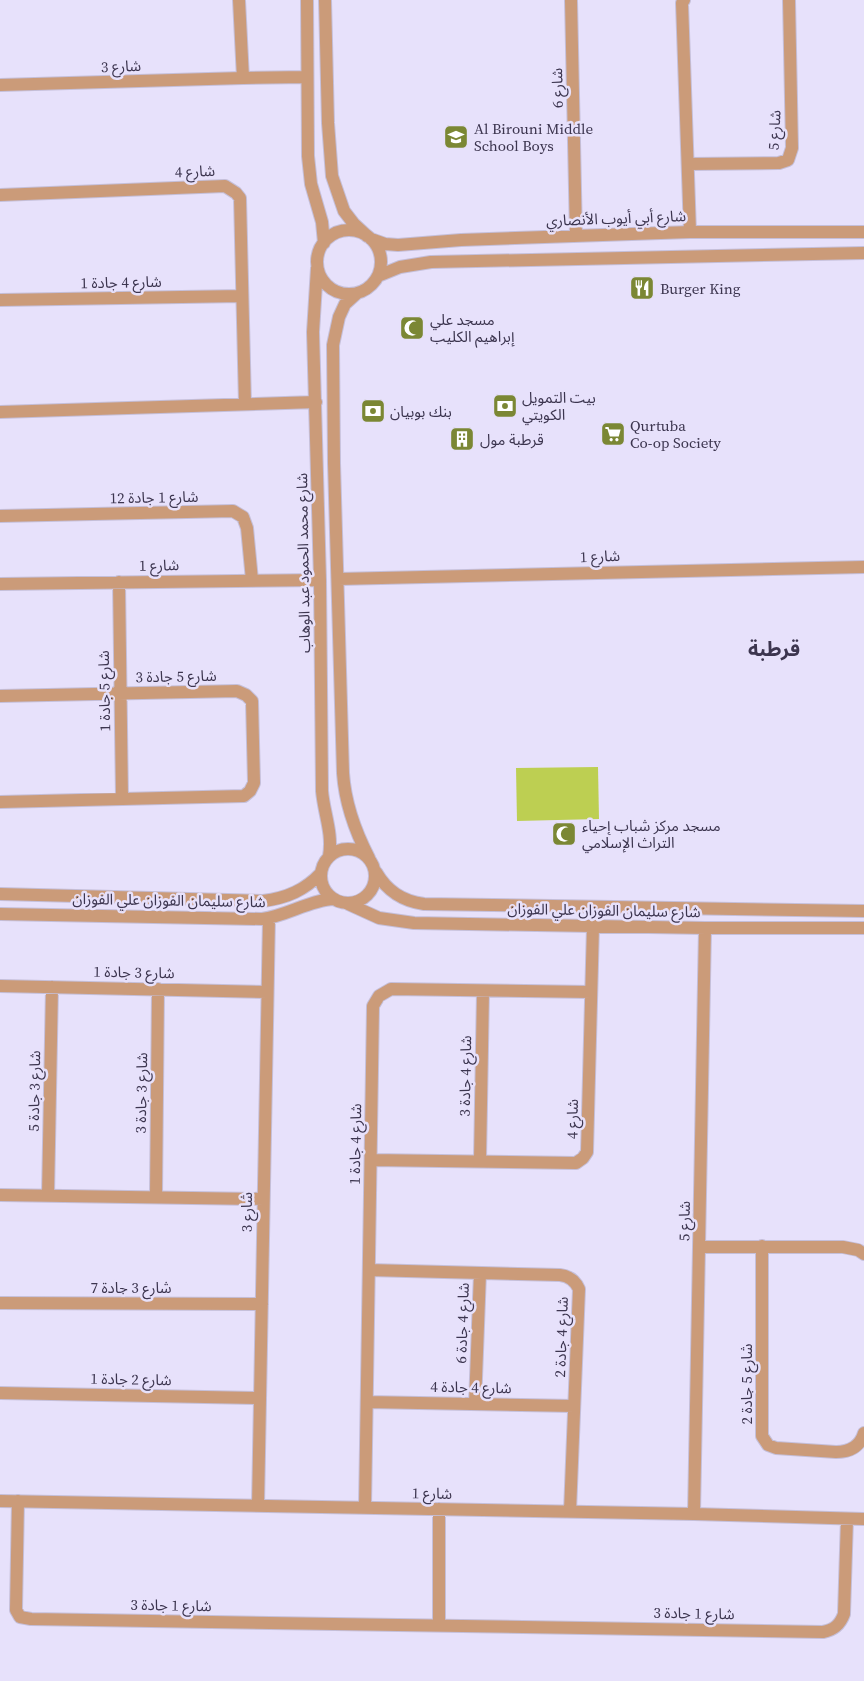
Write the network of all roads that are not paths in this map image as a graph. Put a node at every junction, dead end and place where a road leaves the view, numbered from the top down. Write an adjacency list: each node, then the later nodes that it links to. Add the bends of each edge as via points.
1 (239, 0): 9 (street)
2 (571, 0): 17 (street, شارع 6)
3 (684, 0): 12 (street)
4 (789, 0): 12 (street, شارع 5, via 792,148 788,160 779,163)
5 (307, 2): 6 (street, via 316,8); 7 (street)
6 (325, 2): 8 (street)
7 (307, 31): 8 (street, via 316,26); 10 (street)
8 (326, 31): 18 (street, via 332,176 344,211)
9 (243, 78): 10 (street, شارع 3); 11 (street, شارع 3)
10 (306, 78): 19 (street, via 311,184 322,222)
11 (0, 85)
12 (688, 164): 14 (street)
13 (0, 195): 25 (street, شارع 4, via 225,186 240,198)
14 (690, 232): 15 (street, شارع أبي أيوب الأنصاري); 17 (street, شارع أبي أيوب الأنصاري)
15 (790, 232): 16 (street, شارع أبي أيوب الأنصاري); 21 (street, via 794,242)
16 (864, 232)
17 (576, 236): 18 (street, شارع أبي أيوب الأنصاري, via 398,245)
18 (369, 237): 19 (street, via 346,230); 23 (street, via 380,254)
19 (324, 243): 22 (street, via 318,252)
20 (864, 253): 21 (street)
21 (792, 254): 23 (street, via 431,262 400,267)
22 (317, 268): 24 (street, via 321,279 334,291); 27 (street, شارع محمد الحمود عبد الوهاب, via 313,332)
23 (378, 276): 24 (street, via 367,289)
24 (356, 294): 32 (street, via 339,317 333,345)
25 (242, 296): 26 (street, شارع 4 جادة 1); 28 (street, شارع 4)
26 (0, 300)
27 (316, 402): 28 (street); 34 (street, شارع محمد الحمود عبد الوهاب)
28 (245, 404): 29 (street)
29 (0, 412)
30 (0, 516): 33 (street, شارع 1 جادة 12, via 233,511 243,517 247,528)
31 (864, 567): 32 (street, شارع 1)
32 (338, 579): 42 (street, via 344,784 355,828)
33 (252, 580): 34 (street, شارع 1); 35 (street, شارع 1)
34 (320, 580): 41 (street, شارع محمد الحمود عبد الوهاب, via 322,791 331,833)
35 (119, 582): 36 (street, شارع 1); 37 (street, شارع 5 جادة 1)
36 (0, 584)
37 (121, 693): 38 (street, شارع 5 جادة 3); 39 (street, شارع 5 جادة 1); 39 (street, شارع 5 جادة 3, via 237,691 246,695 252,701 254,783 244,796)
38 (0, 696)
39 (122, 799): 40 (street)
40 (0, 802)
41 (330, 856): 42 (street, via 339,850 350,849); 44 (street)
42 (369, 858): 43 (street)
43 (376, 872): 46 (street, via 368,895 359,901); 47 (street, شارع سليمان الفوزان علي الفوزان, via 392,892 424,904)
44 (321, 873): 45 (street, شارع سليمان الفوزان علي الفوزان, via 295,893 263,901); 46 (street, via 325,890)
45 (0, 894)
46 (340, 901): 50 (street, شارع سليمان الفوزان علي الفوزان, via 313,902); 51 (street, شارع سليمان الفوزان علي الفوزان, via 379,918 402,922)
47 (819, 910): 48 (street, شارع سليمان الفوزان علي الفوزان); 54 (street)
48 (864, 911)
49 (0, 914): 50 (street, شارع سليمان الفوزان علي الفوزان)
50 (269, 918): 59 (street, شارع 3)
51 (593, 926): 52 (street, شارع سليمان الفوزان علي الفوزان); 60 (street, شارع 4)
52 (705, 928): 54 (street, شارع سليمان الفوزان علي الفوزان); 68 (street, شارع 5)
53 (864, 928): 54 (street, شارع سليمان الفوزان علي الفوزان)
54 (818, 929)
55 (0, 986): 56 (street, شارع 3 جادة 1)
56 (52, 987): 57 (street, شارع 3 جادة 1); 64 (street, شارع 3 جادة 5)
57 (158, 988): 59 (street, شارع 3 جادة 1); 65 (street, شارع 3 جادة 3)
58 (483, 991): 60 (street, شارع 4 جادة 1); 61 (street, شارع 4 جادة 1, via 391,989 379,996 373,1006); 62 (street, شارع 4 جادة 3)
59 (267, 992): 66 (street, شارع 3)
60 (591, 992): 62 (street, شارع 4, via 587,1152 576,1163)
61 (371, 1160): 62 (street, شارع 4); 70 (street, شارع 4 جادة 1)
62 (480, 1160)
63 (0, 1195): 64 (street)
64 (48, 1196): 65 (street)
65 (156, 1197): 66 (street)
66 (263, 1199): 73 (street, شارع 3)
67 (762, 1246): 68 (street); 69 (street, via 843,1247); 79 (street, شارع 5 جادة 2, via 762,1436 768,1445 776,1448 845,1452 860,1443)
68 (700, 1247): 86 (street, شارع 5)
69 (864, 1254)
70 (369, 1270): 71 (street, شارع 4 جادة 2); 76 (street, شارع 4 جادة 1)
71 (480, 1273): 77 (street, شارع 4 جادة 6); 78 (street, شارع 4 جادة 2, via 560,1275 575,1282 578,1289)
72 (0, 1302): 73 (street, شارع 3 جادة 7)
73 (262, 1304): 75 (street, شارع 3)
74 (0, 1393): 75 (street, شارع 2 جادة 1)
75 (260, 1398): 82 (street, شارع 3)
76 (367, 1402): 77 (street, شارع 4 جادة 4); 83 (street, شارع 4 جادة 1)
77 (475, 1404): 78 (street, شارع 4 جادة 4)
78 (574, 1406): 85 (street, شارع 4 جادة 2)
79 (864, 1433)
80 (0, 1501): 81 (street, شارع 1)
81 (18, 1501): 82 (street, شارع 1); 89 (street, شارع 1 جادة 3, via 16,1610 20,1617)
82 (258, 1506): 83 (street, شارع 1)
83 (365, 1508): 84 (street, شارع 1)
84 (439, 1509): 85 (street, شارع 1); 89 (street)
85 (570, 1512): 86 (street, شارع 1)
86 (694, 1514): 87 (street, شارع 1)
87 (847, 1519): 88 (street, شارع 1); 89 (street, شارع 1 جادة 3, via 844,1614 839,1624 828,1631)
88 (864, 1519)
89 (439, 1625)

